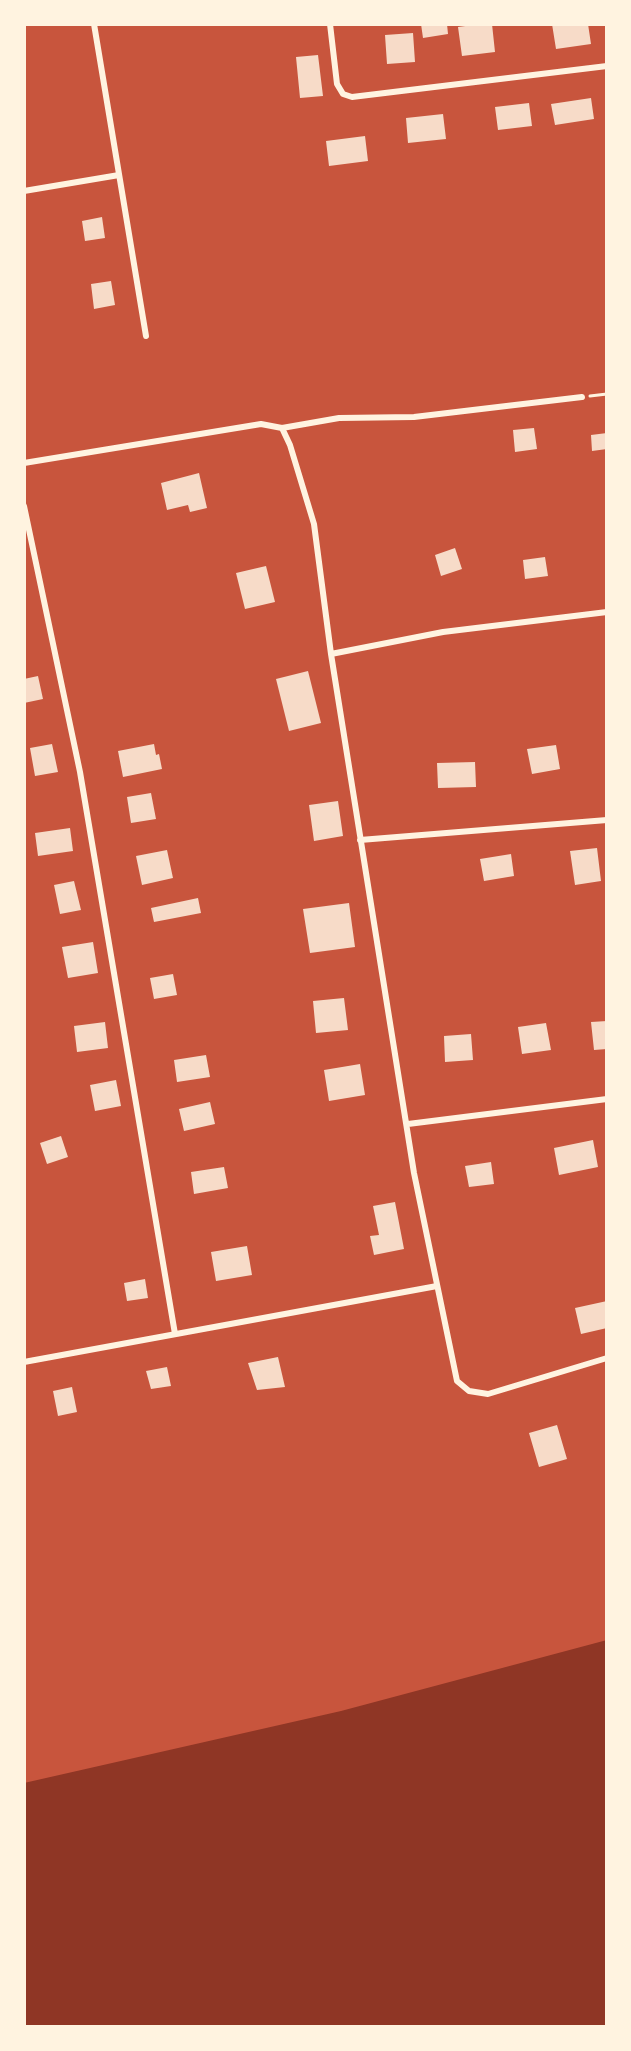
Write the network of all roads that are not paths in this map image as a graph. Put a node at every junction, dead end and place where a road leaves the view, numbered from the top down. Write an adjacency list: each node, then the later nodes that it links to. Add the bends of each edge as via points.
1 (94, 24): 4 (street)
2 (330, 24): 3 (street, via 337,84 343,94 352,97)
3 (607, 66)
4 (119, 176): 5 (street); 6 (street)
5 (24, 191)
6 (146, 336)
7 (582, 396): 8 (street, via 414,417 339,418)
8 (282, 428): 9 (street, via 261,424); 12 (street, via 314,524)
9 (24, 463)
10 (24, 506): 18 (street, via 80,772)
11 (607, 612): 12 (street, via 443,632)
12 (331, 654): 14 (street)
13 (607, 820): 14 (street)
14 (360, 840): 16 (street)
15 (607, 1099): 16 (street)
16 (408, 1124): 17 (street)
17 (436, 1286): 18 (street); 19 (street, via 457,1381 469,1391 488,1394)
18 (175, 1334): 20 (street)
19 (607, 1358)
20 (24, 1362)

